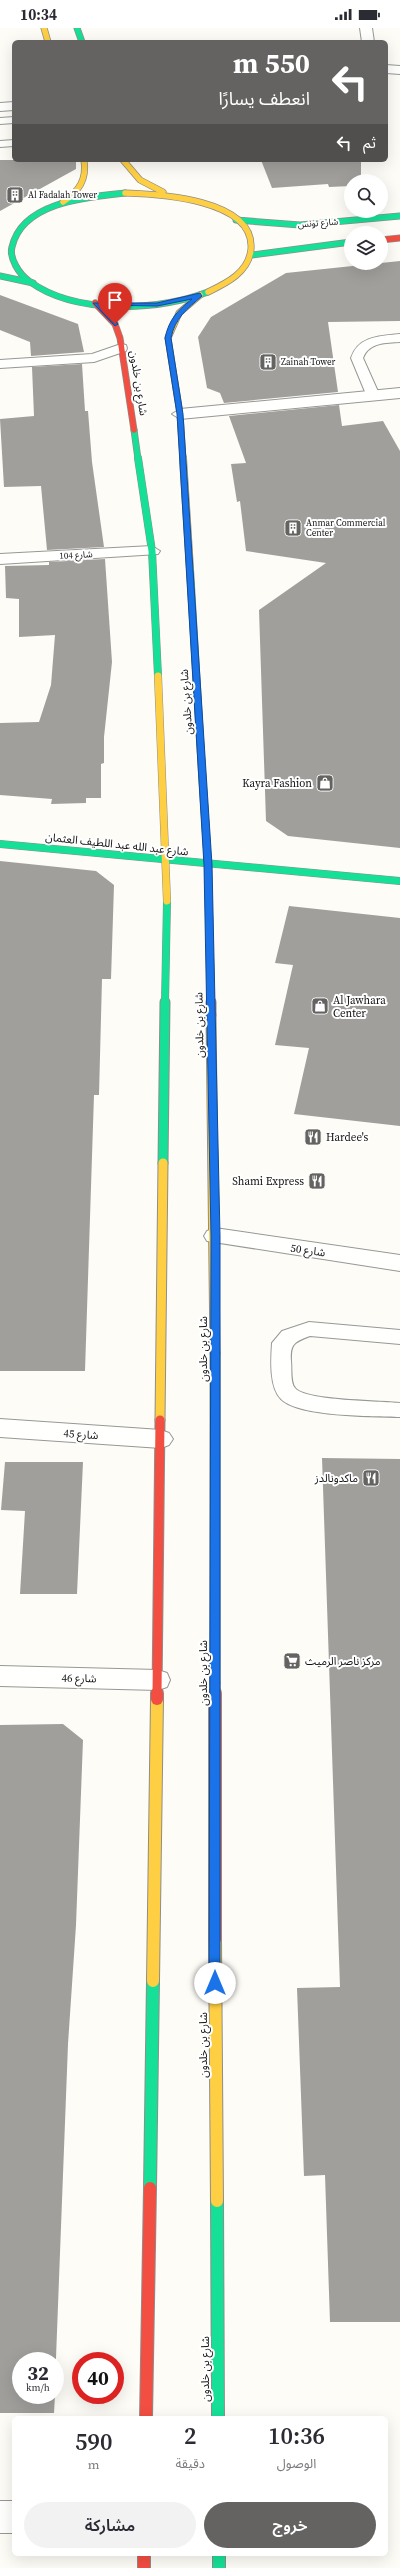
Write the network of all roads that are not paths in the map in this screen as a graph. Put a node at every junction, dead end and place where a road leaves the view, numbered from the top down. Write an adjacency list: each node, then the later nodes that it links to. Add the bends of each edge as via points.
1 (44, 28): 4 (street)
2 (77, 28): 5 (street)
3 (366, 28): 6 (street)
4 (47, 40)
5 (81, 40)
6 (368, 40)
7 (388, 69): 8 (street)
8 (400, 70)
9 (12, 106): 10 (street)
10 (0, 107)
11 (12, 120): 12 (lane)
12 (0, 121)
13 (12, 143): 14 (lane)
14 (0, 144)
15 (84, 162): 18 (street, via 87,174 84,184)
16 (124, 162): 17 (street, via 141,180)
17 (172, 196): 18 (street, via 126,193); 20 (street, via 209,205)
18 (60, 204): 21 (street)
19 (400, 216): 20 (street, شارع تونس, via 300,225)
20 (236, 220): 26 (street, via 250,236)
21 (24, 224): 22 (street); 28 (street, via 15,234 11,254 22,274)
22 (10, 230)
23 (400, 238): 24 (street)
24 (388, 239)
25 (344, 243): 26 (street)
26 (252, 255): 29 (street, via 246,267 235,278)
27 (0, 276): 28 (street)
28 (33, 283): 30 (street, via 66,298)
29 (200, 295): 30 (street, via 157,304); 36 (street, شارع بن خلدون, via 178,313 170,326 168,338)
30 (96, 303): 32 (street, شارع بن خلدون, via 115,324)
31 (400, 338): 35 (lane, via 372,342 358,353 357,358)
32 (121, 348): 33 (lane, via 94,358); 37 (street, شارع بن خلدون)
33 (0, 364)
34 (400, 393): 35 (street)
35 (373, 396): 36 (street)
36 (180, 414): 41 (street, شارع بن خلدون)
37 (152, 551): 38 (street, شارع 104); 40 (street, شارع بن خلدون)
38 (0, 559)
39 (0, 844): 40 (street, شارع عبد الله عبد اللطيف العثمان)
40 (167, 861): 41 (street, شارع عبد الله عبد اللطيف العثمان); 48 (street, شارع بن خلدون)
41 (208, 865): 42 (street, شارع عبد الله عبد اللطيف العثمان); 43 (street, شارع بن خلدون)
42 (400, 881)
43 (215, 1236): 44 (street, شارع 50); 52 (street, شارع بن خلدون)
44 (400, 1263)
45 (400, 1337): 46 (lane, via 309,1329 289,1336 282,1343 281,1352 283,1384 287,1393 296,1399 319,1405)
46 (400, 1410)
47 (0, 1428): 48 (street, شارع 45)
48 (161, 1439): 50 (street, شارع بن خلدون)
49 (0, 1676): 50 (street, شارع 46)
50 (158, 1680): 51 (street, شارع بن خلدون)
51 (146, 2416)
52 (218, 2416)
53 (0, 2517): 54 (street)
54 (12, 2517)
55 (144, 2556): 57 (street)
56 (218, 2556): 58 (street)
57 (144, 2568)
58 (219, 2568)

